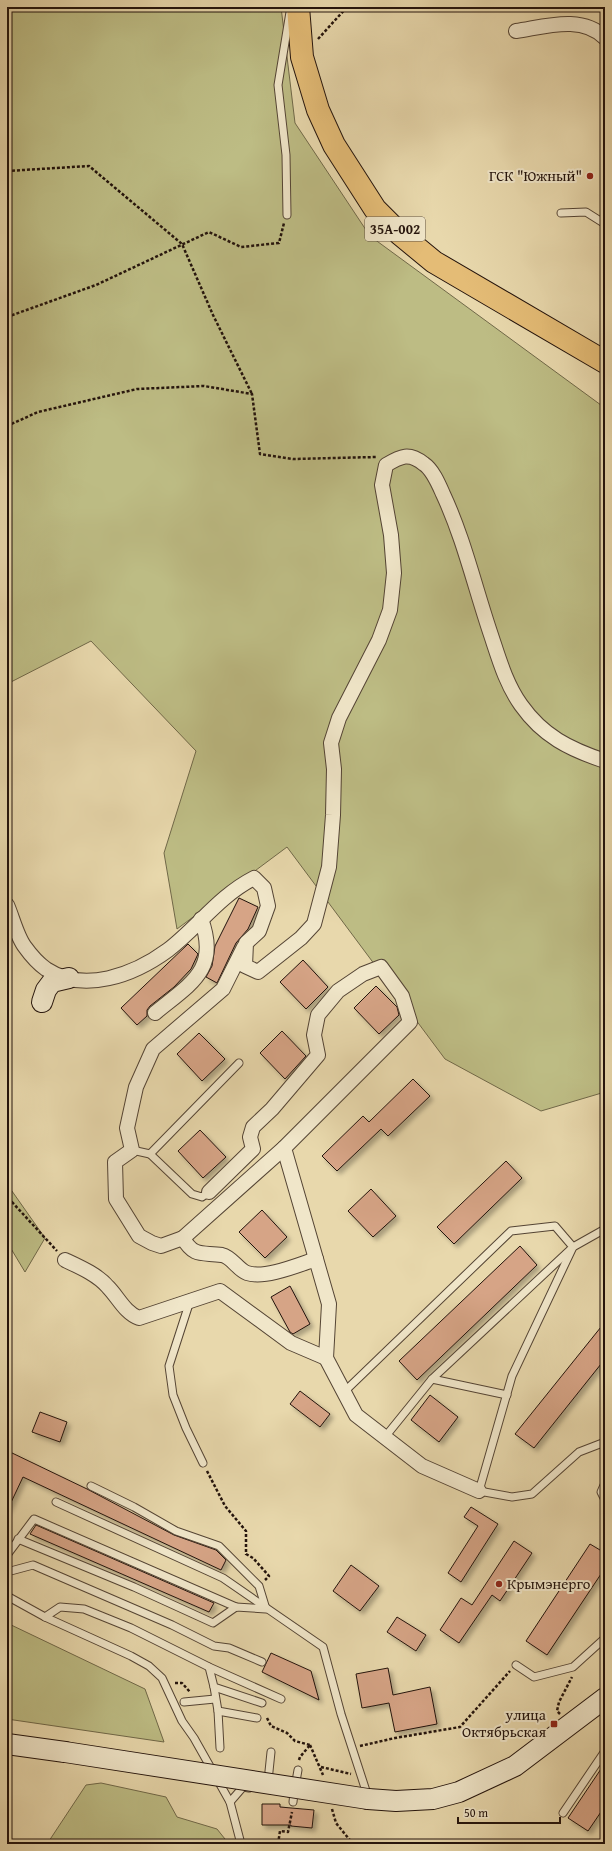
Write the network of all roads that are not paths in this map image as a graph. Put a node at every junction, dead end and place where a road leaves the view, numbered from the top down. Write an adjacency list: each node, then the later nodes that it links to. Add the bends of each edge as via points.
1 (290, 7): 6 (lane, via 278,85 286,155)
2 (298, 7): 8 (highway, 35А-002, via 302,57 318,110 334,146 375,208 400,234 434,262)
3 (516, 30): 4 (street, via 571,24 589,26)
4 (605, 38)
5 (561, 214): 7 (lane, via 586,212)
6 (286, 215)
7 (605, 224)
8 (605, 362)
9 (605, 761): 12 (street, via 575,751 560,741 538,726 520,704 503,671 452,513 436,480 426,464 413,457 399,457 386,465 382,485 391,535 394,573 390,610 379,640 339,718 331,743 334,769 329,867 314,924 302,938 258,972 245,966)
10 (7, 904): 13 (street, via 24,946 46,968)
11 (201, 919): 12 (street, via 222,899 254,878 264,888 268,906 259,931); 13 (street, via 168,950 138,969 90,981); 15 (street, via 207,935 206,961 190,984)
12 (246, 943): 18 (street, via 223,989 153,1049 136,1088 127,1128)
13 (69, 978): 14 (main road, via 52,982)
14 (42, 1002)
15 (155, 1013)
16 (239, 1063): 19 (lane)
17 (284, 1148): 20 (street, via 410,1022 402,996 381,967 363,974 338,991 318,1015 314,1035 318,1054 253,1127 250,1137 253,1149); 22 (street); 24 (street)
18 (132, 1150): 19 (lane); 22 (street, via 115,1162 116,1199 128,1220 139,1236 161,1246)
19 (150, 1154): 20 (lane, via 192,1194 202,1197)
20 (209, 1192)
21 (605, 1229): 23 (lane)
22 (183, 1238): 24 (street, via 187,1246 196,1253 224,1255 247,1273 273,1273)
23 (573, 1247): 28 (lane); 29 (lane, via 555,1226 511,1231); 30 (lane, via 512,1376)
24 (316, 1259): 27 (street, via 329,1304)
25 (65, 1260): 26 (street, via 107,1285 131,1315 139,1318)
26 (190, 1301): 27 (street, via 220,1291 291,1343); 33 (lane, via 169,1366 173,1395)
27 (326, 1358): 29 (street)
28 (432, 1379): 30 (lane); 31 (lane)
29 (344, 1392): 31 (street, via 356,1415)
30 (507, 1395): 36 (lane)
31 (385, 1437): 36 (street, via 422,1466)
32 (605, 1442): 36 (lane, via 579,1452 532,1494 512,1497)
33 (204, 1463)
34 (605, 1484): 37 (lane, via 601,1492)
35 (91, 1486): 44 (lane, via 176,1531 219,1546 258,1586)
36 (479, 1491)
37 (605, 1500)
38 (56, 1502): 44 (lane, via 224,1578)
39 (18, 1539): 40 (lane); 43 (lane, via 213,1623); 43 (lane, via 34,1519)
40 (7, 1555)
41 (7, 1572): 47 (lane, via 33,1565 172,1625 214,1646 229,1648)
42 (7, 1596): 45 (lane)
43 (236, 1607): 44 (lane)
44 (266, 1609): 65 (lane, via 323,1647)
45 (45, 1617): 49 (lane, via 60,1607 84,1609 131,1628); 66 (lane, via 131,1656 149,1666 162,1678 182,1721)
46 (605, 1638): 48 (lane, via 573,1667 534,1677)
47 (262, 1662)
48 (516, 1665)
49 (209, 1666): 50 (lane); 53 (lane)
50 (214, 1686): 52 (lane); 55 (lane)
51 (605, 1698): 65 (main road, via 515,1766 459,1792 433,1799)
52 (215, 1699): 54 (lane); 56 (lane)
53 (281, 1699)
54 (184, 1702)
55 (262, 1702)
56 (218, 1711): 57 (lane); 59 (lane)
57 (257, 1718)
58 (7, 1744): 65 (main road, bridge)
59 (220, 1748)
60 (605, 1751): 68 (lane)
61 (271, 1752): 63 (lane)
62 (298, 1770): 64 (lane)
63 (267, 1790): 64 (lane); 66 (lane, via 242,1788)
64 (294, 1793): 67 (lane)
65 (368, 1799)
66 (230, 1802): 69 (lane)
67 (293, 1802)
68 (563, 1813)
69 (241, 1844)

